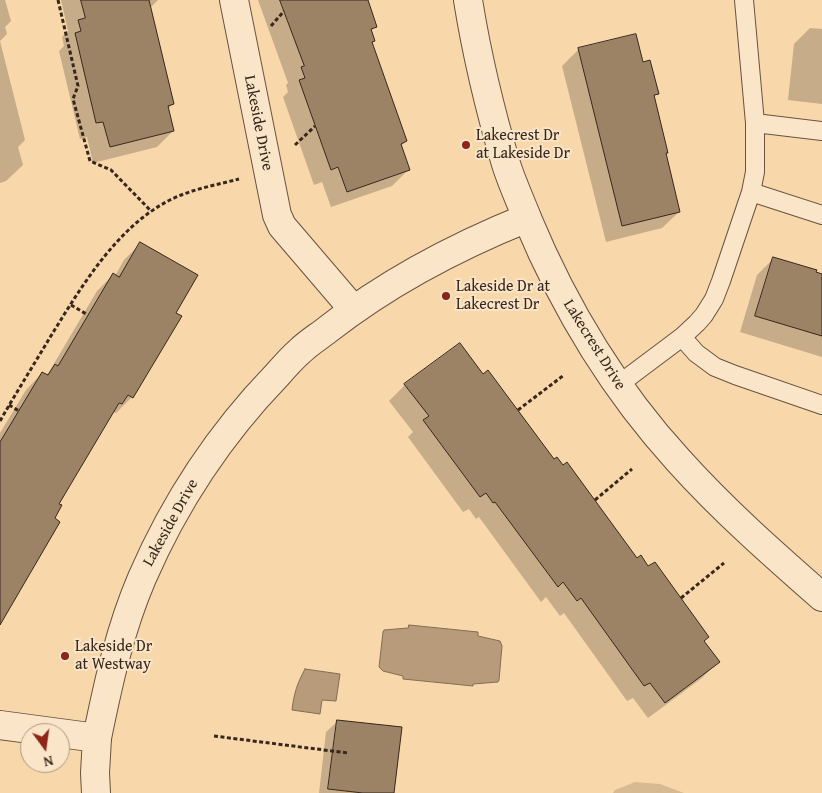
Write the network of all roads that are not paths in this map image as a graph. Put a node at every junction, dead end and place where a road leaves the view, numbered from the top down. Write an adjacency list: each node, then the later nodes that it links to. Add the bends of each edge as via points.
1 (234, 0): 9 (street, Lakeside Drive, via 274,207 282,226)
2 (468, 0): 8 (street, Lakecrest Drive, via 491,111)
3 (744, 0): 4 (lane)
4 (755, 123): 5 (lane); 6 (lane, via 755,172)
5 (822, 131)
6 (750, 192): 7 (lane); 10 (lane, via 714,300)
7 (822, 214)
8 (527, 218): 9 (street, Lakeside Drive, via 439,258); 11 (street, Lakecrest Drive, via 560,290 590,344)
9 (353, 309): 15 (street, Lakeside Drive, via 300,351 254,399 192,484 141,579 108,683)
10 (682, 337): 11 (lane); 12 (lane, via 715,367)
11 (618, 385): 13 (street, Lakecrest Drive, via 679,462 748,532)
12 (822, 405)
13 (822, 597)
14 (0, 725): 15 (street)
15 (97, 738): 16 (street, Lakeside Drive)
16 (96, 793)

